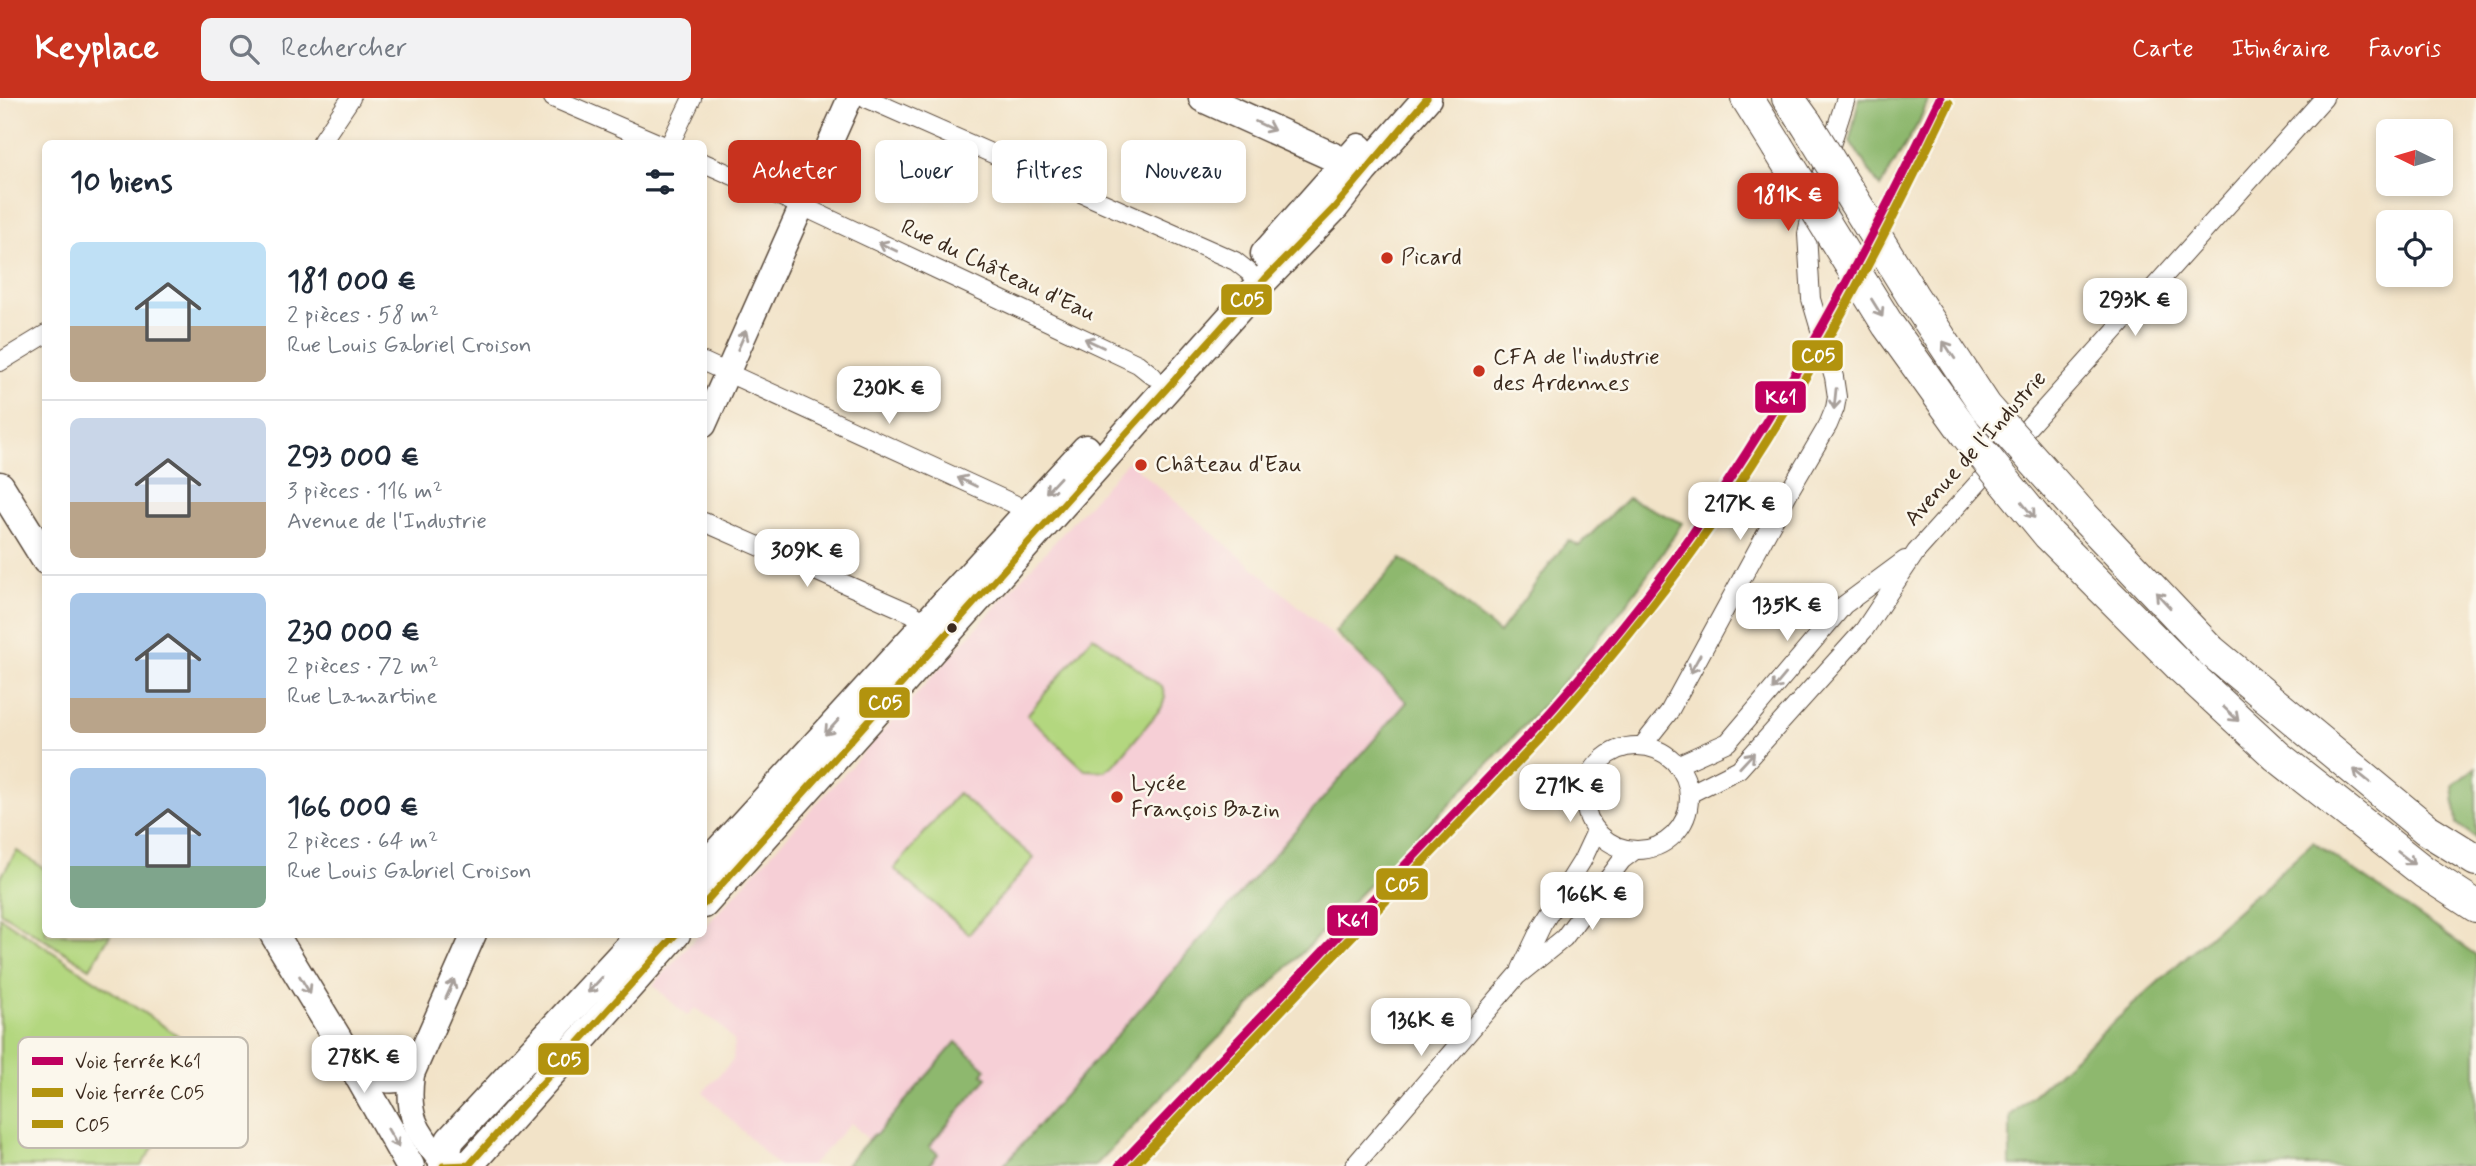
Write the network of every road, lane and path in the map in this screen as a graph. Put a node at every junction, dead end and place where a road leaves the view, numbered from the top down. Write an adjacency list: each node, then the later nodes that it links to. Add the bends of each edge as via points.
1 (351, 98): 13 (street)
2 (553, 98): 14 (street)
3 (692, 98): 15 (street)
4 (850, 98): 18 (street)
5 (866, 98): 19 (street, via 1235,261)
6 (1203, 98): 17 (main road, one-way to 17)
7 (1401, 98): 17 (main road)
8 (1427, 98): 17 (main road)
9 (1747, 98): 40 (highway, one-way to 40, bridge, via 1888,325 1967,435 2049,535 2277,756 2424,872)
10 (1846, 98): 32 (street, one-way to 32, via 1807,234 1811,299 1834,377 1835,408 1669,712)
11 (2324, 98): 30 (street, Avenue de l'Industrie)
12 (1796, 106): 37 (highway, one-way to 12, bridge, via 2426,829 2210,650 2084,517 1986,407)
13 (323, 140)
14 (651, 140)
15 (672, 140)
16 (707, 164): 18 (street, Rue du Château d'Eau)
17 (1354, 167): 19 (main road); 31 (main road, via 1334,208)
18 (802, 206): 23 (street, one-way to 18); 24 (street, Rue du Château d'Eau, one-way to 18, via 1139,364)
19 (1249, 272): 24 (main road)
20 (42, 336): 21 (street)
21 (0, 362)
22 (707, 363): 23 (street)
23 (727, 373): 25 (street); 27 (street, one-way to 23, via 1014,504)
24 (1153, 376): 27 (main road, one-way to 27)
25 (707, 418)
26 (0, 486): 29 (main road)
27 (1025, 515): 31 (main road)
28 (707, 523): 31 (street)
29 (42, 547)
30 (1916, 552): 33 (street, Avenue de l'Industrie, one-way to 33, via 1844,605 1728,742); 34 (street, Avenue de l'Industrie, one-way to 30, via 1739,769 1864,631)
31 (936, 629): 38 (main road, one-way to 38); 39 (main road)
32 (1642, 746): 33 (street, via 1655,749); 35 (street, via 1608,754 1591,773 1584,798)
33 (1677, 765): 34 (street)
34 (1689, 794): 36 (street, via 1676,832 1651,849)
35 (1596, 831): 36 (street, via 1620,848); 45 (street)
36 (1635, 850): 45 (street, via 1622,860 1563,938)
37 (2476, 860)
38 (707, 864)
39 (707, 900)
40 (2476, 906)
41 (276, 938): 46 (main road, one-way to 46)
42 (472, 938): 47 (street, one-way to 42)
43 (668, 938): 44 (main road)
44 (636, 953): 49 (main road, via 469,1165)
45 (1517, 976): 50 (street)
46 (336, 1036): 47 (street, via 360,1063 385,1080 399,1082); 48 (main road, one-way to 48)
47 (412, 1074): 49 (street, via 411,1117)
48 (410, 1166)
49 (444, 1166)
50 (1354, 1166)

